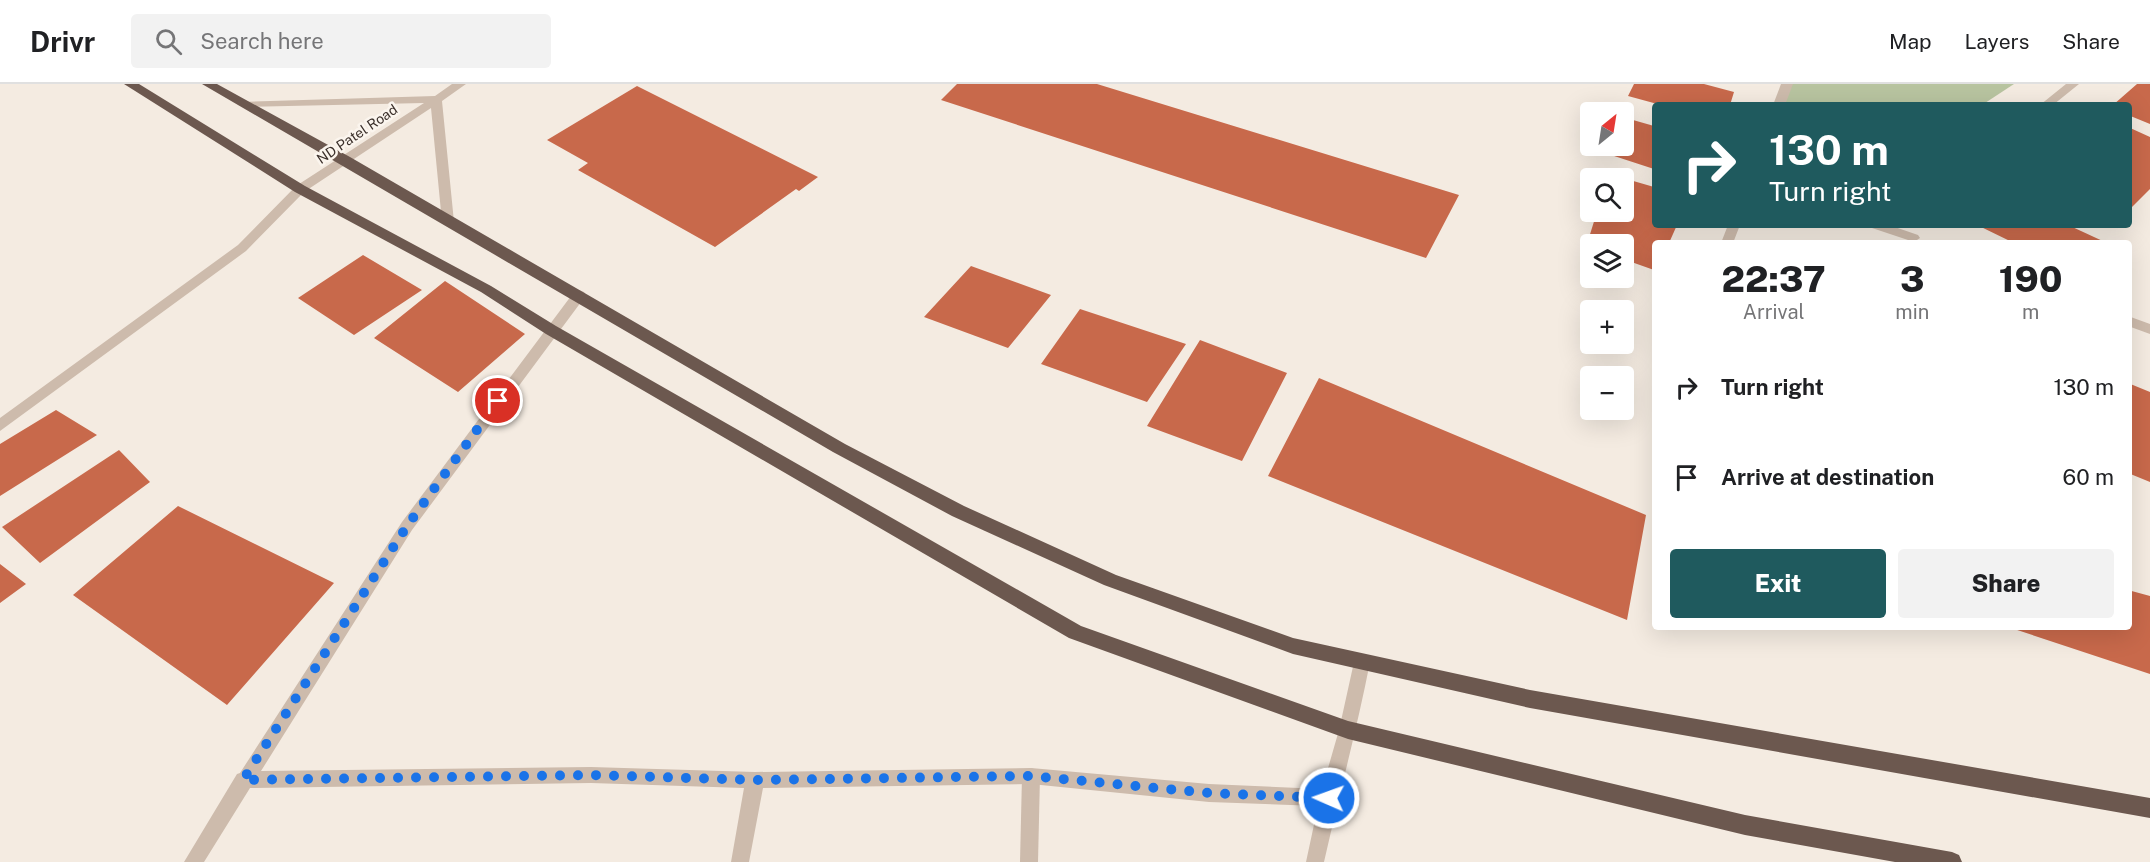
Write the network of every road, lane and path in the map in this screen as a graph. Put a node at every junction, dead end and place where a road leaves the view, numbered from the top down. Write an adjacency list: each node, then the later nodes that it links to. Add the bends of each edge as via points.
1 (129, 84): 11 (highway)
2 (208, 84): 9 (highway)
3 (460, 84): 6 (street, ND Patel Road)
4 (1787, 84): 7 (street)
5 (2073, 84): 8 (street)
6 (436, 99): 9 (street); 10 (street, ND Patel Road); 12 (street)
7 (1780, 102)
8 (2050, 102)
9 (245, 104): 10 (highway)
10 (345, 160): 11 (street, ND Patel Road); 12 (highway)
11 (300, 189): 20 (highway, via 486,289); 21 (street, ND Patel Road, via 242,248)
12 (448, 222): 17 (highway)
13 (1885, 228): 15 (street)
14 (1903, 228): 15 (street)
15 (1914, 238): 16 (street)
16 (1919, 240)
17 (579, 295): 20 (street); 22 (highway, via 839,448 958,511 1110,580 1293,646)
18 (2132, 322): 19 (street)
19 (2150, 329)
20 (551, 330): 23 (highway, via 1075,632); 25 (street, via 407,526)
21 (0, 426)
22 (1362, 662): 23 (street); 28 (highway, via 1530,699)
23 (1348, 730): 27 (street); 33 (highway, via 1745,825)
24 (1031, 776): 26 (street); 27 (street, via 1209,793); 31 (street)
25 (243, 780): 26 (street, via 591,775); 29 (street)
26 (755, 780): 30 (street)
27 (1329, 798): 32 (street)
28 (2150, 808)
29 (193, 862)
30 (740, 862)
31 (1029, 862)
32 (1315, 862)
33 (1953, 862)

